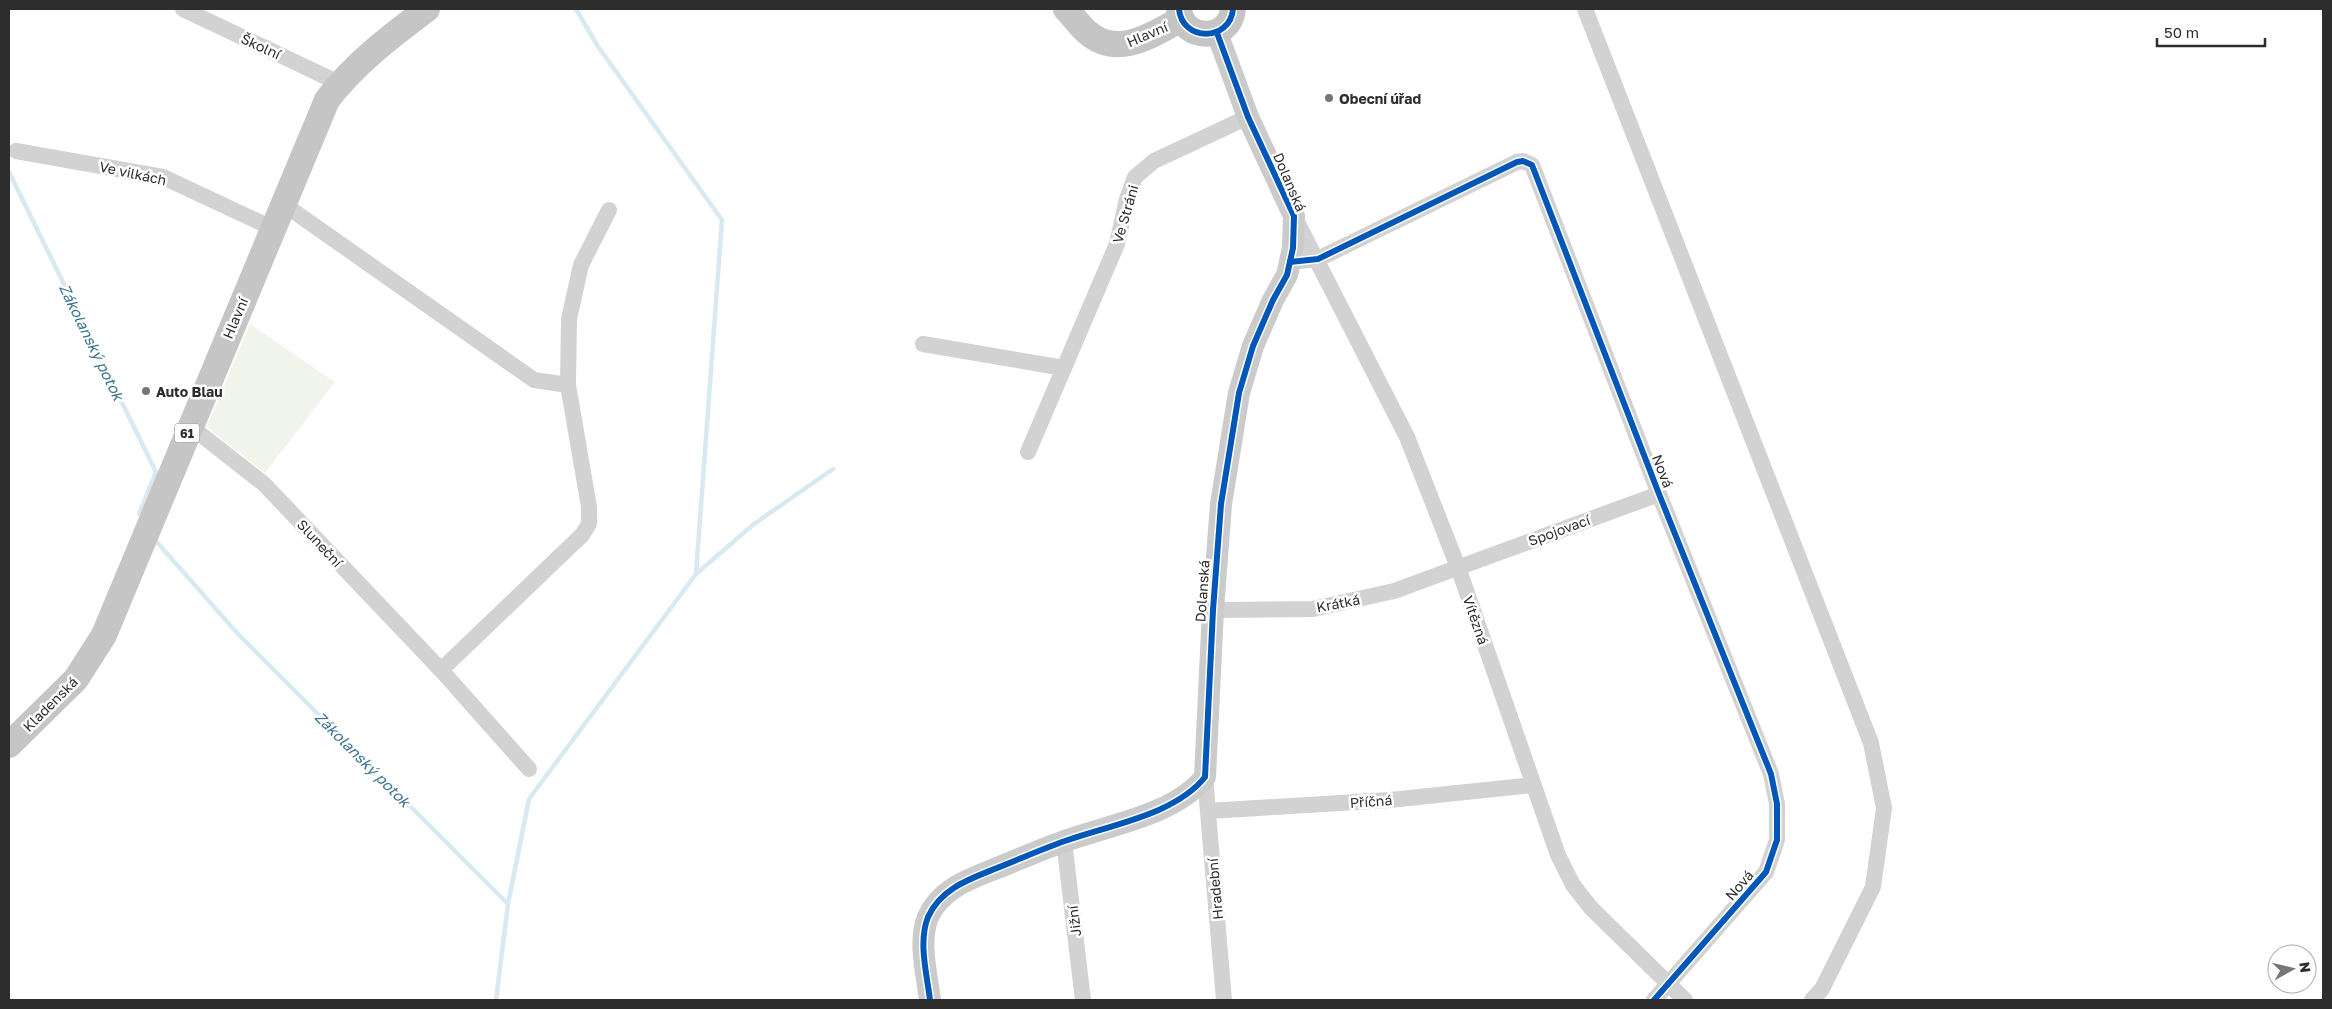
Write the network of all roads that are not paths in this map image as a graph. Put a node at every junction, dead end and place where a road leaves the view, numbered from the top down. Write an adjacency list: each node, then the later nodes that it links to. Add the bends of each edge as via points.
1 (183, 9): 8 (street, Školní)
2 (427, 9): 8 (main road, Hlavní / 61)
3 (1066, 9): 6 (main road, Hlavní, via 1088,34 1118,46 1132,43)
4 (1233, 9): 7 (main road, via 1231,20)
5 (1584, 9): 39 (street, via 1871,742 1884,808 1873,887 1822,989)
6 (1180, 14): 7 (main road, via 1190,30 1203,35)
7 (1217, 33): 9 (street, Dolanská)
8 (339, 83): 11 (main road, Hlavní / 61, via 315,125)
9 (1248, 117): 13 (street, Dolanská); 18 (street, Ve Stráni, via 1154,161 1135,177 1117,244)
10 (16, 151): 14 (street, Ve vilkách, via 162,177)
11 (282, 204): 14 (main road, Hlavní / 61); 19 (street, via 534,380)
12 (609, 210): 19 (street, via 581,264 569,319)
13 (1294, 216): 15 (street, Vítězná); 16 (street, Dolanská)
14 (272, 228): 20 (main road, Hlavní / 61)
15 (1318, 259): 16 (street); 22 (street, Nová, via 1517,162 1532,164); 23 (street, Vítězná, via 1406,438)
16 (1290, 262): 24 (street, Dolanská, via 1254,346 1239,393 1221,504)
17 (923, 344): 18 (street)
18 (1064, 368): 21 (street, Ve Stráni)
19 (568, 385): 26 (street, via 589,507 589,524 582,536)
20 (190, 426): 25 (main road, Hlavní / 61, via 104,635); 26 (street, Sluneční, via 264,484)
21 (1028, 452)
22 (1659, 494): 23 (street, Spojovací); 33 (street, Nová, via 1771,774 1777,804 1778,840 1766,872)
23 (1458, 567): 24 (street, Krátká, via 1394,591 1342,604 1313,609); 30 (street, Vítězná)
24 (1213, 610): 29 (street, Dolanská)
25 (89, 660): 27 (main road, Kladenská / 61, via 76,679)
26 (440, 670): 28 (street, Sluneční)
27 (9, 745)
28 (529, 769)
29 (1205, 777): 31 (street, Hradební); 32 (street, via 1196,789 1153,812)
30 (1533, 785): 31 (street, Příčná, via 1390,800); 33 (street, Vítězná, via 1558,855 1573,885 1591,908)
31 (1208, 810): 36 (street, Hradební)
32 (1064, 841): 34 (street, via 959,883 938,901 928,917 925,930); 35 (street, Jižní)
33 (1669, 984): 37 (street, Nová); 38 (street, Vítězná)
34 (930, 1000)
35 (1083, 1000)
36 (1220, 1000)
37 (1654, 1000)
38 (1685, 1000)
39 (1812, 1000)

